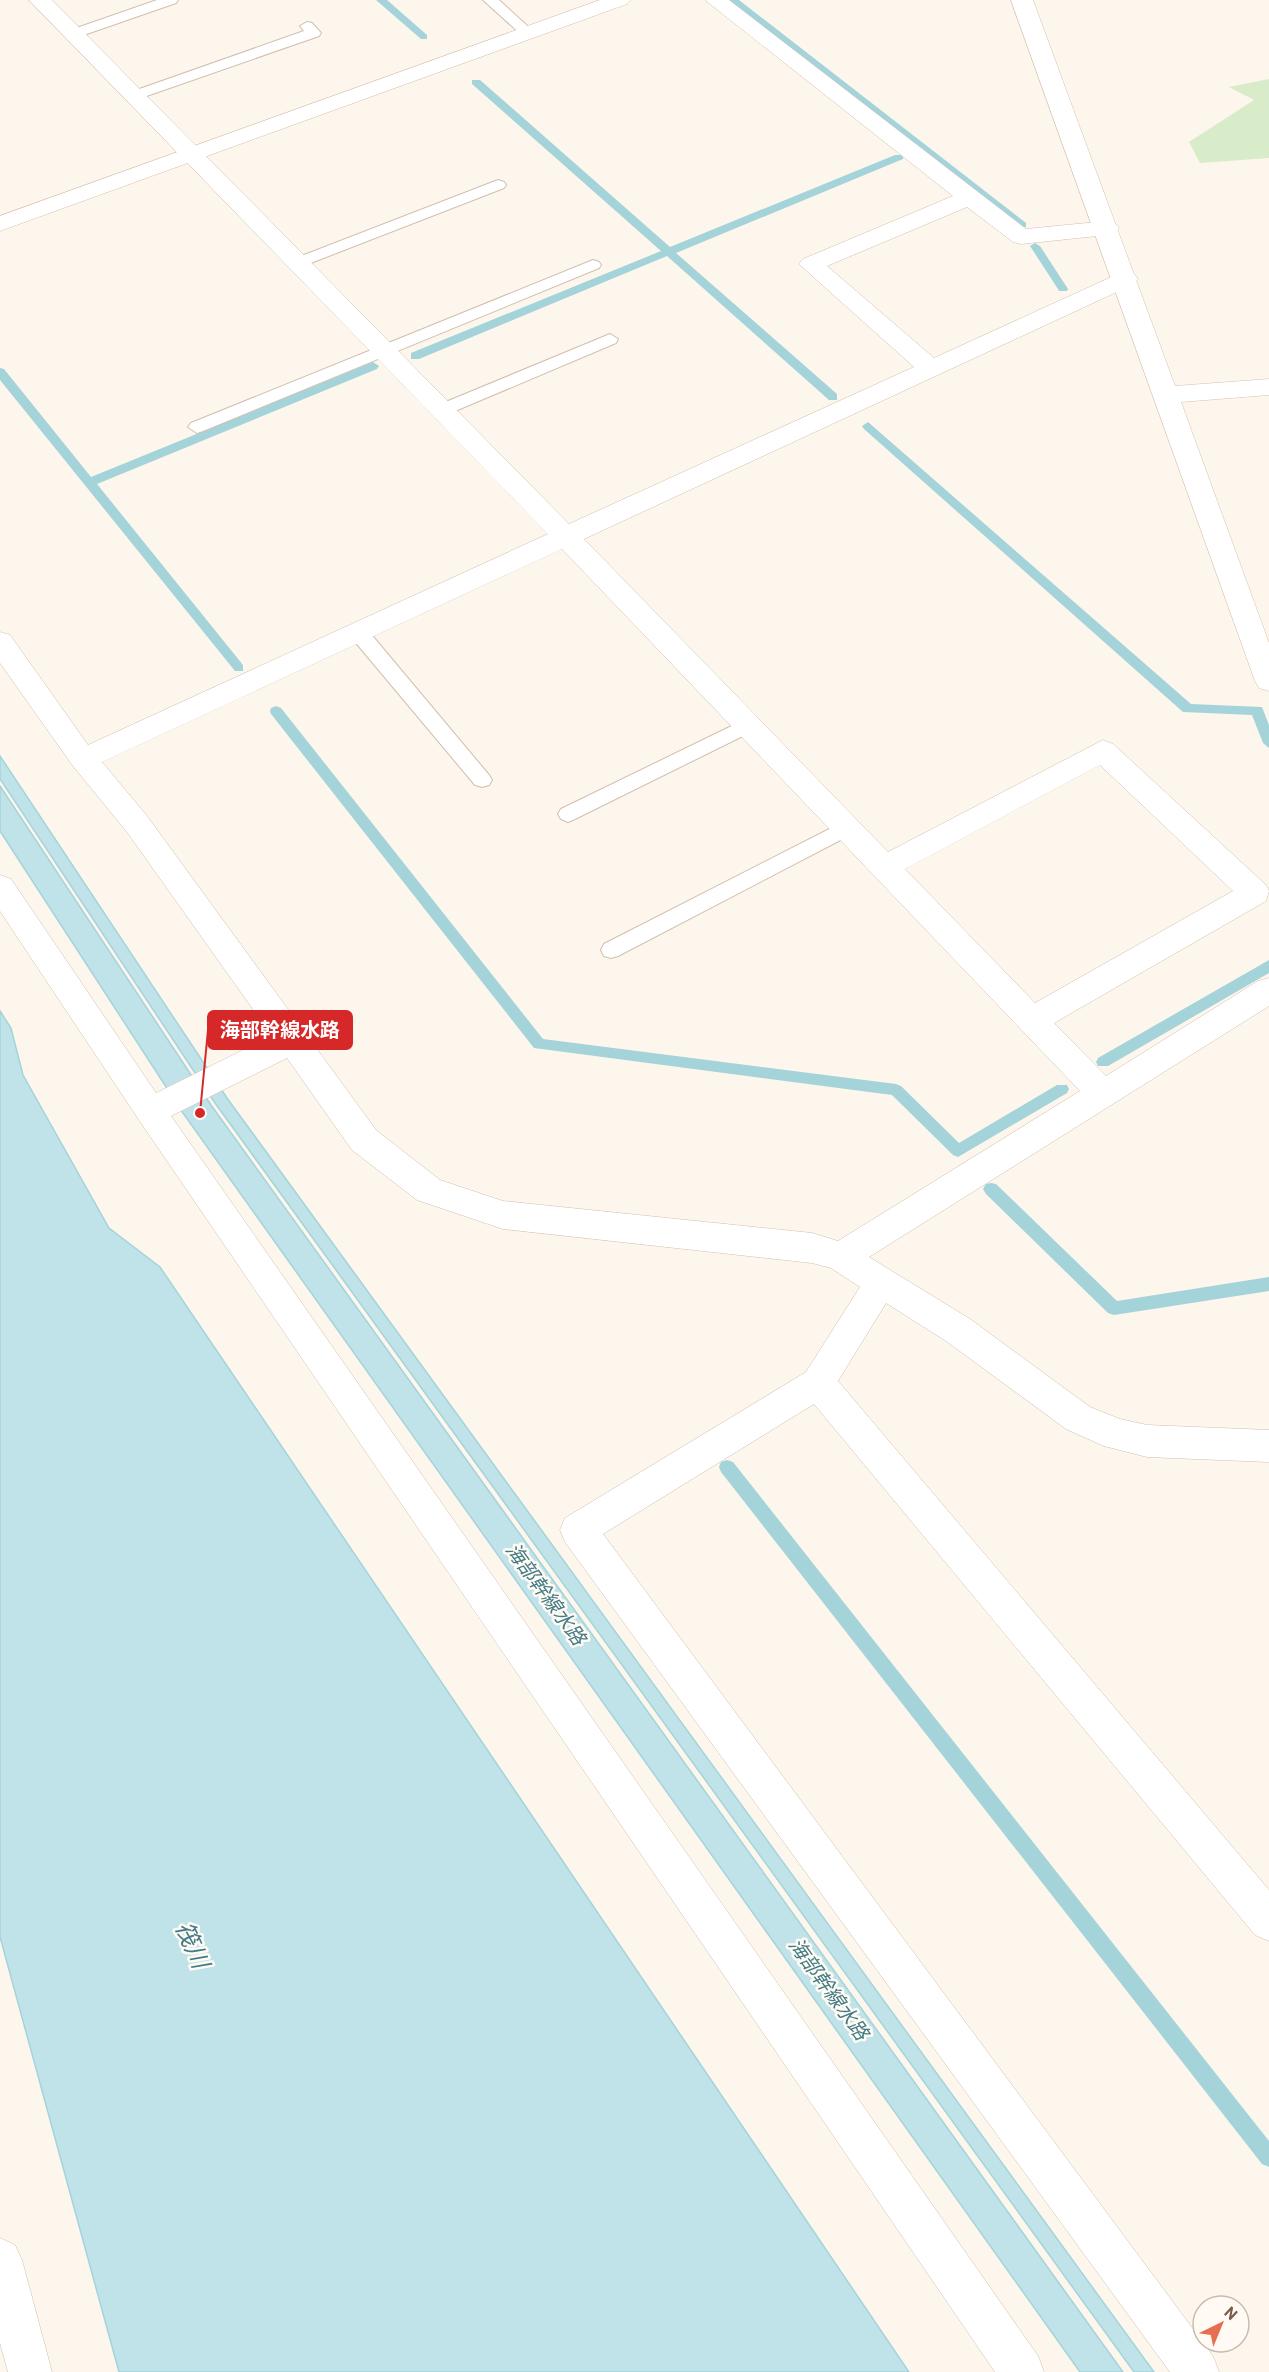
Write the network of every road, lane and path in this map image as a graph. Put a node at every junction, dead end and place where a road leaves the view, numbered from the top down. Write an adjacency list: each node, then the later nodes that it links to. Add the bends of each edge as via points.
1 (40, 0): 8 (street)
2 (171, 0): 8 (lane)
3 (489, 0): 9 (lane)
4 (620, 0): 9 (street)
5 (716, 0): 13 (street)
6 (1022, 0): 15 (street)
7 (307, 27): 10 (lane, via 314,33)
8 (73, 33): 10 (street)
9 (528, 33): 11 (street)
10 (133, 96): 11 (street)
11 (191, 156): 14 (street); 16 (street)
12 (498, 185): 16 (lane)
13 (969, 197): 15 (street, via 1021,237); 21 (street, via 811,264)
14 (0, 224)
15 (1107, 228): 18 (street)
16 (297, 263): 20 (street)
17 (593, 264): 20 (lane)
18 (1126, 279): 21 (street); 23 (street)
19 (610, 339): 24 (lane)
20 (383, 351): 24 (street); 25 (lane)
21 (932, 369): 26 (street)
22 (1269, 387): 23 (street)
23 (1165, 395): 29 (street)
24 (442, 410): 26 (street)
25 (197, 427)
26 (566, 537): 27 (street); 30 (street)
27 (358, 632): 31 (street); 32 (lane)
28 (0, 642): 31 (street)
29 (1269, 681)
30 (748, 725): 33 (lane); 34 (street)
31 (83, 759): 40 (street, via 137,824)
32 (482, 780)
33 (568, 814)
34 (847, 828): 35 (street); 37 (lane)
35 (884, 867): 39 (street); 39 (street, via 1103,751 1255,893)
36 (0, 887): 42 (street)
37 (611, 951)
38 (1269, 990): 41 (street)
39 (1032, 1020): 41 (street)
40 (293, 1040): 42 (street); 43 (street, via 364,1140 429,1190 503,1215 812,1248)
41 (1102, 1093): 43 (street)
42 (158, 1108): 50 (street)
43 (841, 1257): 44 (street)
44 (880, 1284): 45 (street); 46 (street, via 958,1330 1078,1418 1118,1435 1147,1441)
45 (818, 1383): 47 (street); 51 (street, via 578,1530)
46 (1269, 1446)
47 (1269, 1921)
48 (0, 2260): 49 (street)
49 (30, 2372)
50 (1022, 2372)
51 (1197, 2372)

